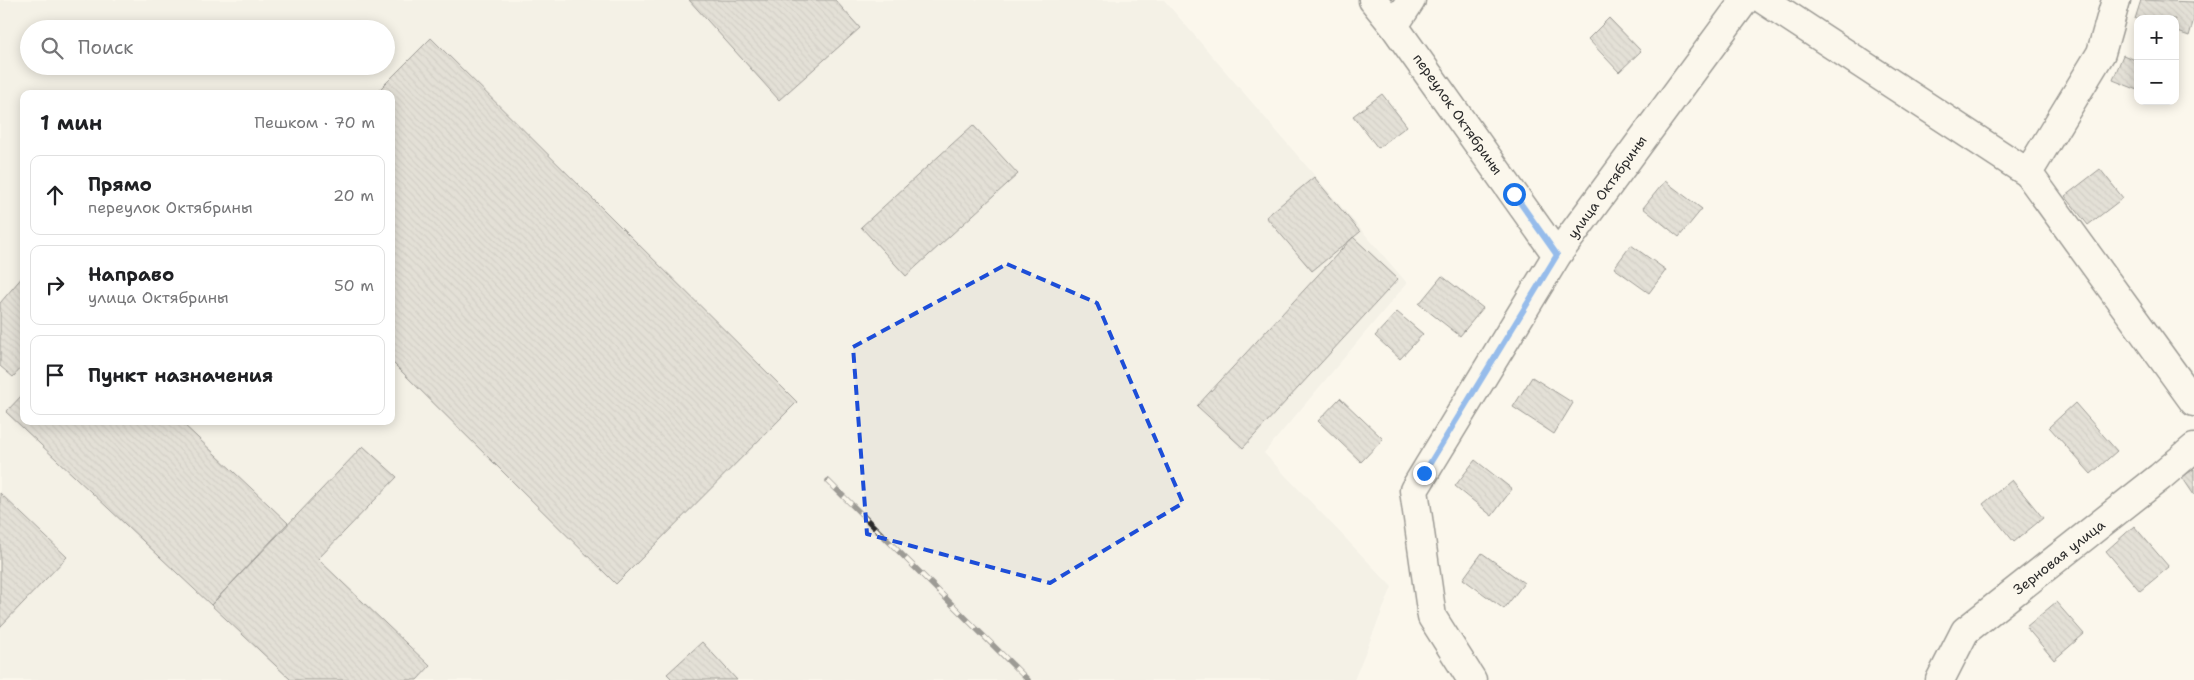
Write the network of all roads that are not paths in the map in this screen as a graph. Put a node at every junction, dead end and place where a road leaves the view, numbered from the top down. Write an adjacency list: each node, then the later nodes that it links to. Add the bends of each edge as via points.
1 (1373, 0): 6 (street, переулок Октябрины)
2 (1411, 0): 6 (street)
3 (1745, 0): 8 (street, улица Октябрины)
4 (1764, 0): 7 (street)
5 (2116, 0): 7 (street, via 2101,53)
6 (1394, 26): 8 (street, переулок Октябрины)
7 (2028, 173): 9 (street)
8 (1557, 255): 11 (street, улица Октябрины, via 1414,490 1432,617)
9 (2194, 402)
10 (2194, 448): 12 (street, Зерновая улица, via 1965,631)
11 (1472, 680)
12 (1940, 680)

